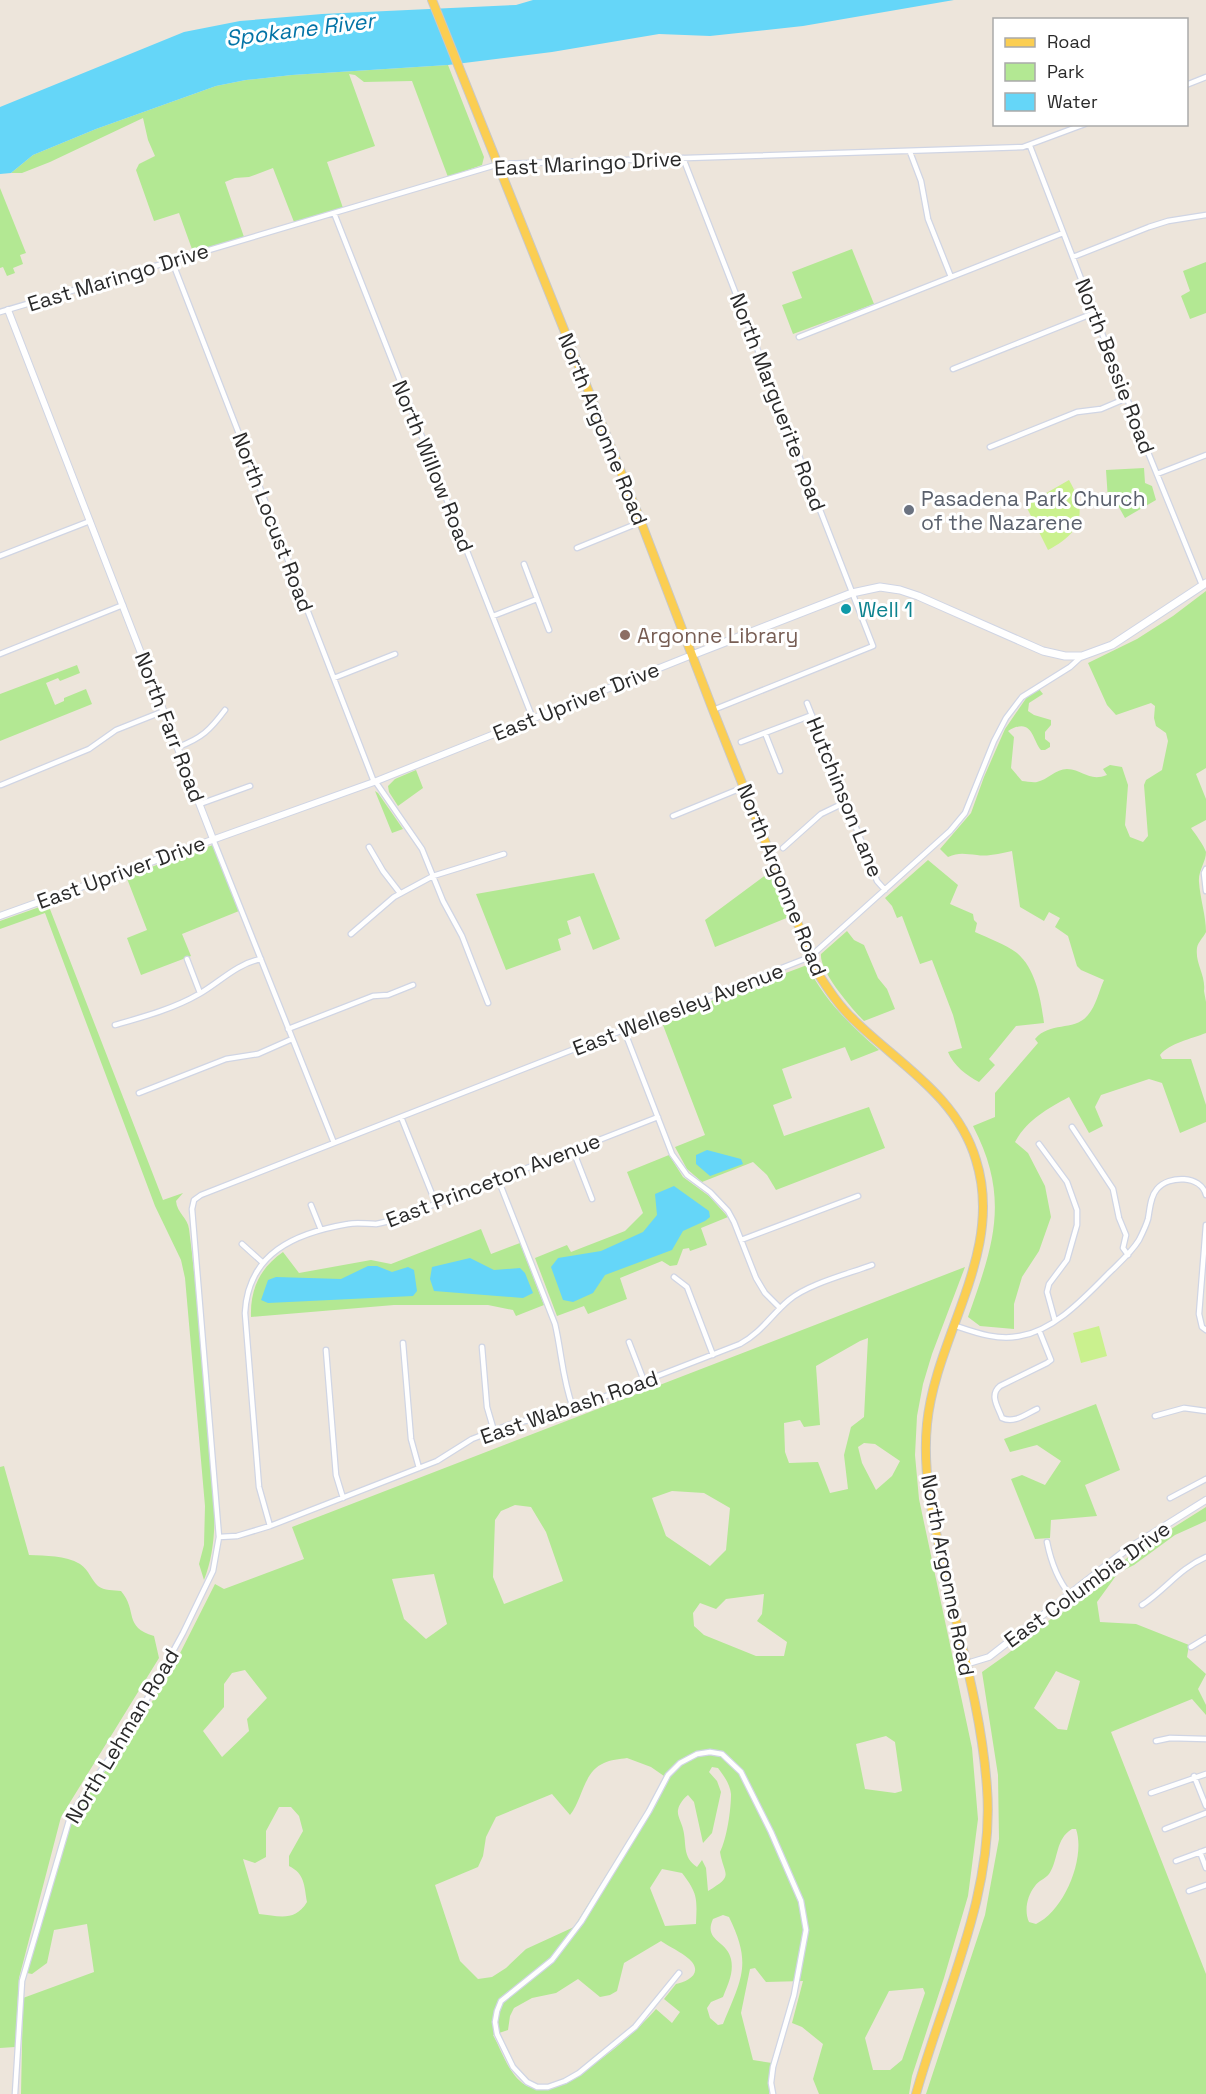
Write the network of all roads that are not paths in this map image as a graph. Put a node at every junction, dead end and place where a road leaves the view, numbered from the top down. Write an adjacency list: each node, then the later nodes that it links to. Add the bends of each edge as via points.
1 (432, 0): 8 (main road, North Argonne Road)
2 (1206, 77): 3 (street)
3 (1188, 84)
4 (1080, 126): 5 (street, East Maringo Drive)
5 (1030, 146): 6 (street, East Maringo Drive); 11 (street, North Bessie Road)
6 (910, 152): 7 (street, East Maringo Drive); 14 (street, via 921,181 928,219)
7 (683, 158): 8 (street, East Maringo Drive); 30 (street, North Marguerite Road)
8 (499, 164): 9 (street, East Maringo Drive); 25 (main road, North Argonne Road)
9 (334, 213): 13 (street, East Maringo Drive); 33 (street, North Willow Road)
10 (1206, 215): 12 (street, via 1168,221)
11 (1063, 233): 12 (street, North Bessie Road); 14 (street)
12 (1073, 257): 17 (street, North Bessie Road)
13 (172, 261): 15 (street, East Maringo Drive); 39 (street, North Locust Road)
14 (951, 277): 18 (street)
15 (8, 310): 16 (street, East Maringo Drive); 24 (street, North Farr Road)
16 (0, 312)
17 (1094, 313): 19 (street); 20 (street, North Bessie Road)
18 (799, 337)
19 (953, 369)
20 (1127, 398): 21 (street, via 1101,409 1077,412); 23 (street, North Bessie Road)
21 (990, 447)
22 (1206, 454): 23 (street)
23 (1157, 474): 29 (street, North Bessie Road)
24 (90, 521): 27 (street); 32 (street, North Farr Road)
25 (641, 522): 26 (street); 37 (main road, North Argonne Road)
26 (577, 548)
27 (0, 556)
28 (524, 564): 31 (street)
29 (1204, 584): 38 (main road, East Upriver Drive, via 1112,645)
30 (852, 593): 37 (main road, East Upriver Drive); 38 (main road, East Upriver Drive, via 880,587 900,590 1043,651); 42 (street, North Marguerite Road, via 873,646)
31 (537, 598): 33 (street); 34 (street)
32 (123, 605): 35 (street); 43 (street, North Farr Road)
33 (493, 616): 45 (street, North Willow Road)
34 (549, 630)
35 (0, 654)
36 (395, 654): 39 (street)
37 (692, 655): 42 (main road, North Argonne Road); 45 (street, East Upriver Drive)
38 (1082, 656): 63 (street, East Wellesley Avenue, via 1022,697 994,741 965,813)
39 (334, 678): 50 (street, North Locust Road)
40 (807, 703): 44 (street, Hutchinson Lane)
41 (225, 710): 48 (street, via 205,734)
42 (712, 710): 53 (main road, North Argonne Road)
43 (164, 711): 48 (street, North Farr Road); 51 (street, via 116,730 89,749)
44 (812, 715): 46 (street); 54 (street, Hutchinson Lane)
45 (533, 719): 50 (street, East Upriver Drive)
46 (765, 733): 47 (street); 49 (street)
47 (741, 742)
48 (178, 747): 55 (street, North Farr Road)
49 (780, 771)
50 (374, 782): 57 (street, East Upriver Drive); 62 (street, North Locust Road, via 422,849)
51 (2, 785)
52 (250, 786): 55 (street)
53 (744, 787): 56 (street); 68 (main road, North Argonne Road)
54 (846, 802): 59 (street, via 821,814); 63 (street, Hutchinson Lane, via 877,881)
55 (200, 804): 57 (street, North Farr Road)
56 (673, 816)
57 (213, 839): 66 (street, East Upriver Drive); 70 (street, North Farr Road)
58 (369, 847): 65 (street)
59 (783, 848)
60 (504, 854): 62 (street)
61 (1206, 869): 64 (street)
62 (433, 876): 65 (street); 73 (street, North Locust Road)
63 (885, 890): 68 (street, East Wellesley Avenue)
64 (1206, 891)
65 (400, 893): 67 (street)
66 (0, 915)
67 (351, 934)
68 (810, 957): 76 (street, East Wellesley Avenue); 102 (main road, North Argonne Road, via 853,1020 946,1103 970,1143 984,1194 983,1224 977,1260)
69 (187, 959): 72 (street)
70 (261, 959): 72 (street, via 243,964); 75 (street, North Farr Road)
71 (413, 986): 75 (street, via 373,996)
72 (200, 993): 74 (street, via 161,1011)
73 (488, 1003)
74 (115, 1025)
75 (288, 1029): 77 (street, North Farr Road)
76 (624, 1030): 79 (street, East Wellesley Avenue); 80 (street)
77 (292, 1039): 78 (street, via 258,1054 226,1059); 82 (street, North Farr Road)
78 (139, 1093)
79 (401, 1117): 82 (street, East Wellesley Avenue); 90 (street)
80 (658, 1117): 84 (street, East Princeton Avenue); 94 (street, via 680,1167 720,1201)
81 (1072, 1127): 96 (street, via 1113,1189 1126,1236 1123,1248)
82 (334, 1143): 89 (street, East Wellesley Avenue)
83 (1039, 1144): 101 (street, via 1067,1182 1077,1210 1067,1260 1047,1292)
84 (573, 1150): 85 (street, East Princeton Avenue); 88 (street)
85 (498, 1179): 90 (street, East Princeton Avenue); 111 (street, via 555,1324 565,1388)
86 (1206, 1195): 96 (street, via 1199,1184 1186,1179 1166,1182 1155,1192 1147,1222)
87 (858, 1196): 94 (street)
88 (592, 1199)
89 (194, 1200): 122 (street, North Lehman Road)
90 (436, 1204): 93 (street, East Princeton Avenue, via 394,1220)
91 (311, 1205): 93 (street)
92 (1206, 1226): 104 (street, via 1199,1314)
93 (321, 1230): 97 (street, East Princeton Avenue, via 286,1244)
94 (741, 1240): 100 (street, via 756,1278)
95 (242, 1244): 97 (street)
96 (1128, 1255): 101 (street)
97 (262, 1262): 121 (street, via 250,1285 245,1313 259,1487)
98 (872, 1265): 100 (street, East Wabash Road, via 805,1290)
99 (674, 1277): 109 (street, via 687,1287)
100 (780, 1308): 109 (street, East Wabash Road, via 754,1337)
101 (1055, 1321): 103 (street)
102 (953, 1325): 103 (street, via 1005,1338); 131 (main road, North Argonne Road, via 934,1381 927,1424 926,1468 931,1510)
103 (1039, 1330): 112 (street, via 1051,1360 1000,1386 994,1396 1005,1420)
104 (1206, 1330)
105 (629, 1342): 110 (street)
106 (403, 1343): 116 (street, via 411,1440)
107 (482, 1347): 115 (street, via 487,1407)
108 (326, 1350): 118 (street, via 336,1475)
109 (713, 1355): 110 (street, East Wabash Road)
110 (644, 1382): 111 (street, East Wabash Road)
111 (573, 1408): 115 (street, East Wabash Road)
112 (1037, 1409)
113 (1206, 1411): 114 (street, via 1184,1408)
114 (1155, 1416)
115 (494, 1431): 116 (street, East Wabash Road)
116 (419, 1468): 118 (street, East Wabash Road)
117 (1206, 1479): 119 (street)
118 (343, 1498): 121 (street, East Wabash Road)
119 (1170, 1498)
120 (1206, 1500): 125 (street, East Columbia Drive, via 1126,1550)
121 (270, 1526): 122 (street, East Wabash Road)
122 (219, 1537): 147 (street, North Lehman Road, via 213,1571 183,1633 135,1721 71,1814 22,1981)
123 (1047, 1542): 125 (street, via 1059,1581)
124 (1206, 1557): 126 (street, via 1174,1577)
125 (1070, 1595): 128 (street, East Columbia Drive)
126 (1142, 1605)
127 (1018, 1624): 128 (street)
128 (1023, 1631): 131 (street, East Columbia Drive, via 989,1657)
129 (1206, 1638): 130 (street)
130 (1191, 1647)
131 (966, 1664): 149 (main road, North Argonne Road, via 985,1763 987,1829 974,1912)
132 (1206, 1739): 133 (street)
133 (1156, 1741)
134 (1206, 1773): 135 (street)
135 (1194, 1776): 136 (street); 137 (street)
136 (1150, 1793)
137 (1206, 1806)
138 (1206, 1813): 139 (street)
139 (1165, 1829)
140 (1206, 1850): 141 (street)
141 (1200, 1852): 142 (street); 143 (street)
142 (1176, 1861)
143 (1206, 1868)
144 (1206, 1885): 145 (street)
145 (1189, 1891)
146 (679, 1973): 148 (street, via 635,2027 565,2081 537,2087 526,2082 513,2067 497,2034 495,2022 501,2001 552,1960 581,1922 668,1774 697,1754 722,1754 741,1772 771,1832 801,1901 806,1930 794,1995 773,2067)
147 (15, 2094)
148 (773, 2094)
149 (916, 2094)

